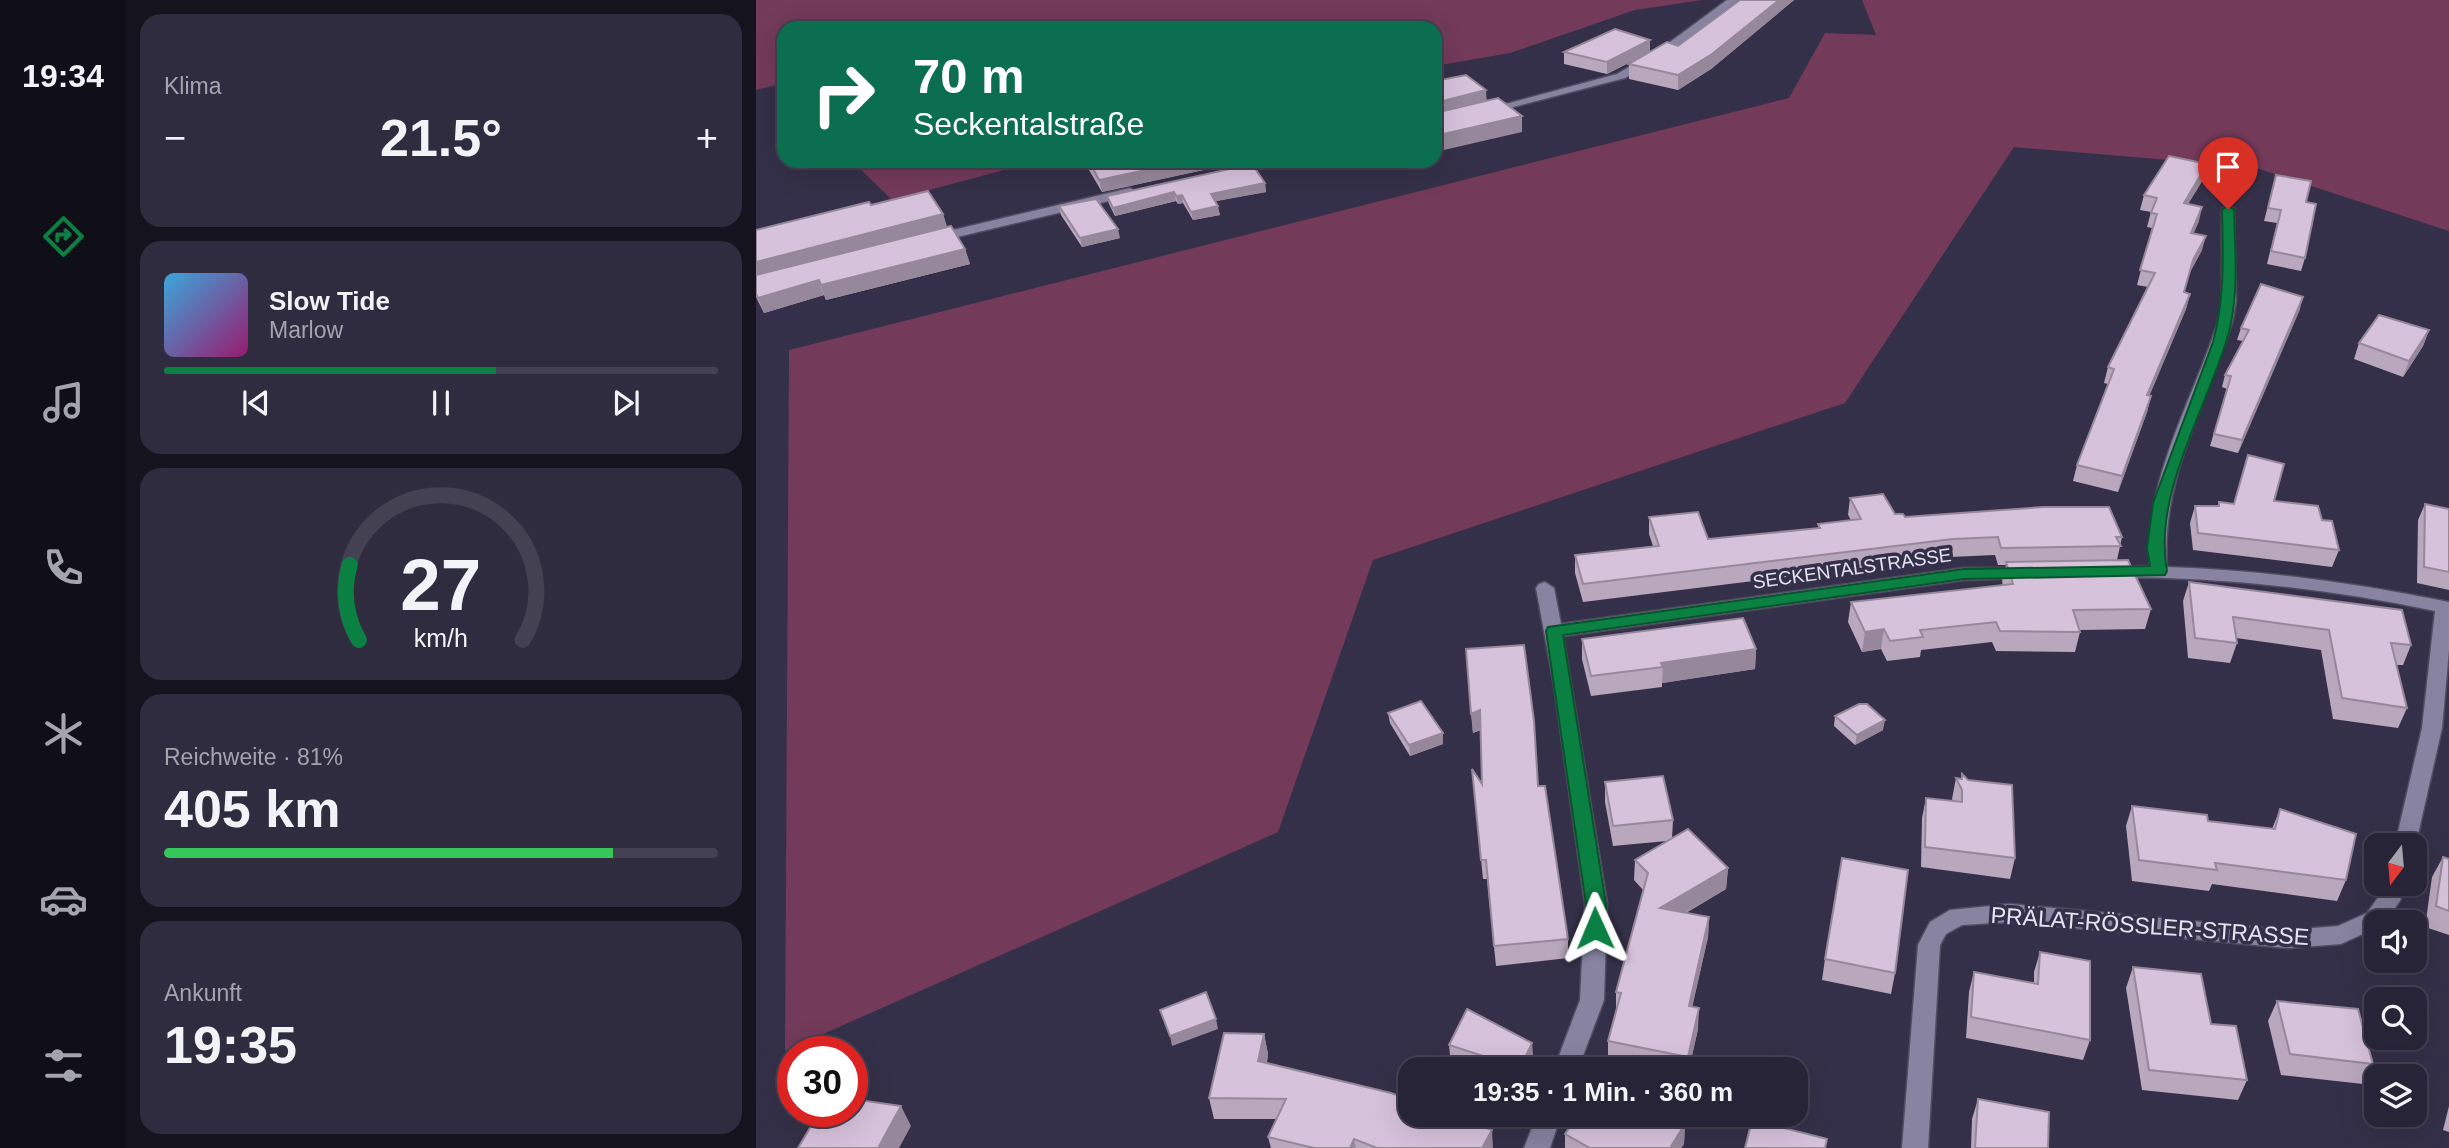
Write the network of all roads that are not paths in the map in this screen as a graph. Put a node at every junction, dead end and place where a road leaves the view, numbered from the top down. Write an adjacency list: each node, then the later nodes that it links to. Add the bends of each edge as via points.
1 (1732, 0): 2 (street, via 1671,47 1621,76)
2 (1468, 116)
3 (1239, 168): 4 (street)
4 (1219, 172)
5 (1138, 190): 7 (street)
6 (2228, 209): 8 (street, via 2226,319 2160,503 2155,548)
7 (918, 242)
8 (2159, 571): 10 (street); 12 (street, via 2313,585)
9 (2048, 572): 13 (street, SECKENTALSTRASSE, via 1964,574)
10 (2089, 572)
11 (1545, 588): 13 (street)
12 (2446, 608): 14 (street, via 2432,728)
13 (1554, 631): 16 (street, via 1596,904 1591,1000)
14 (2409, 833)
15 (2391, 896): 19 (street, PRÄLAT-RÖSSLER-STRASSE, via 2375,919 2341,935 2288,939 2010,913 1958,916 1938,928 1929,945)
16 (1570, 1057)
17 (1545, 1127): 18 (street)
18 (1537, 1148)
19 (1915, 1148)

